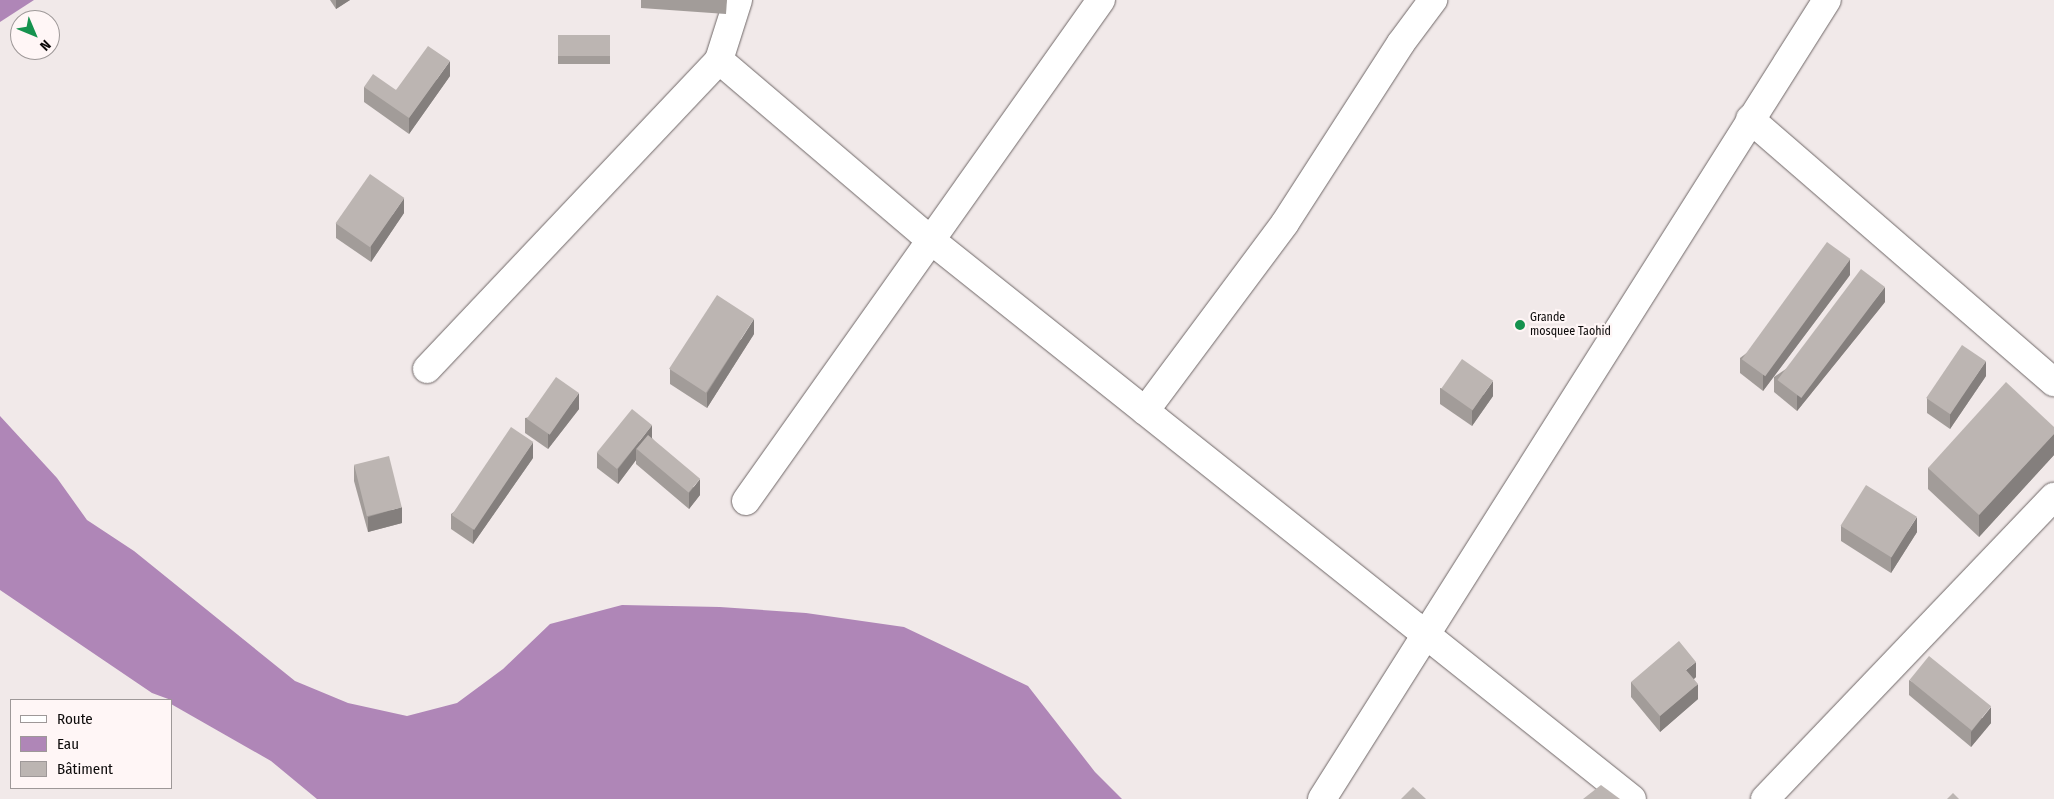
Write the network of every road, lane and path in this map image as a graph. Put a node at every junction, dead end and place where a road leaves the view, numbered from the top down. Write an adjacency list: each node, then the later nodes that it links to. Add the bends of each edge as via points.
1 (738, 0): 5 (street)
2 (1101, 0): 7 (street)
3 (1432, 0): 10 (street, via 1285,223)
4 (1826, 0): 6 (street)
5 (720, 60): 7 (street); 8 (street)
6 (1750, 119): 9 (street); 13 (street)
7 (932, 241): 10 (street); 12 (street)
8 (427, 369)
9 (2054, 382)
10 (1146, 411): 13 (street)
11 (2054, 497): 16 (street)
12 (746, 501)
13 (1427, 636): 14 (street); 15 (street)
14 (1322, 799)
15 (1632, 799)
16 (1765, 799)

